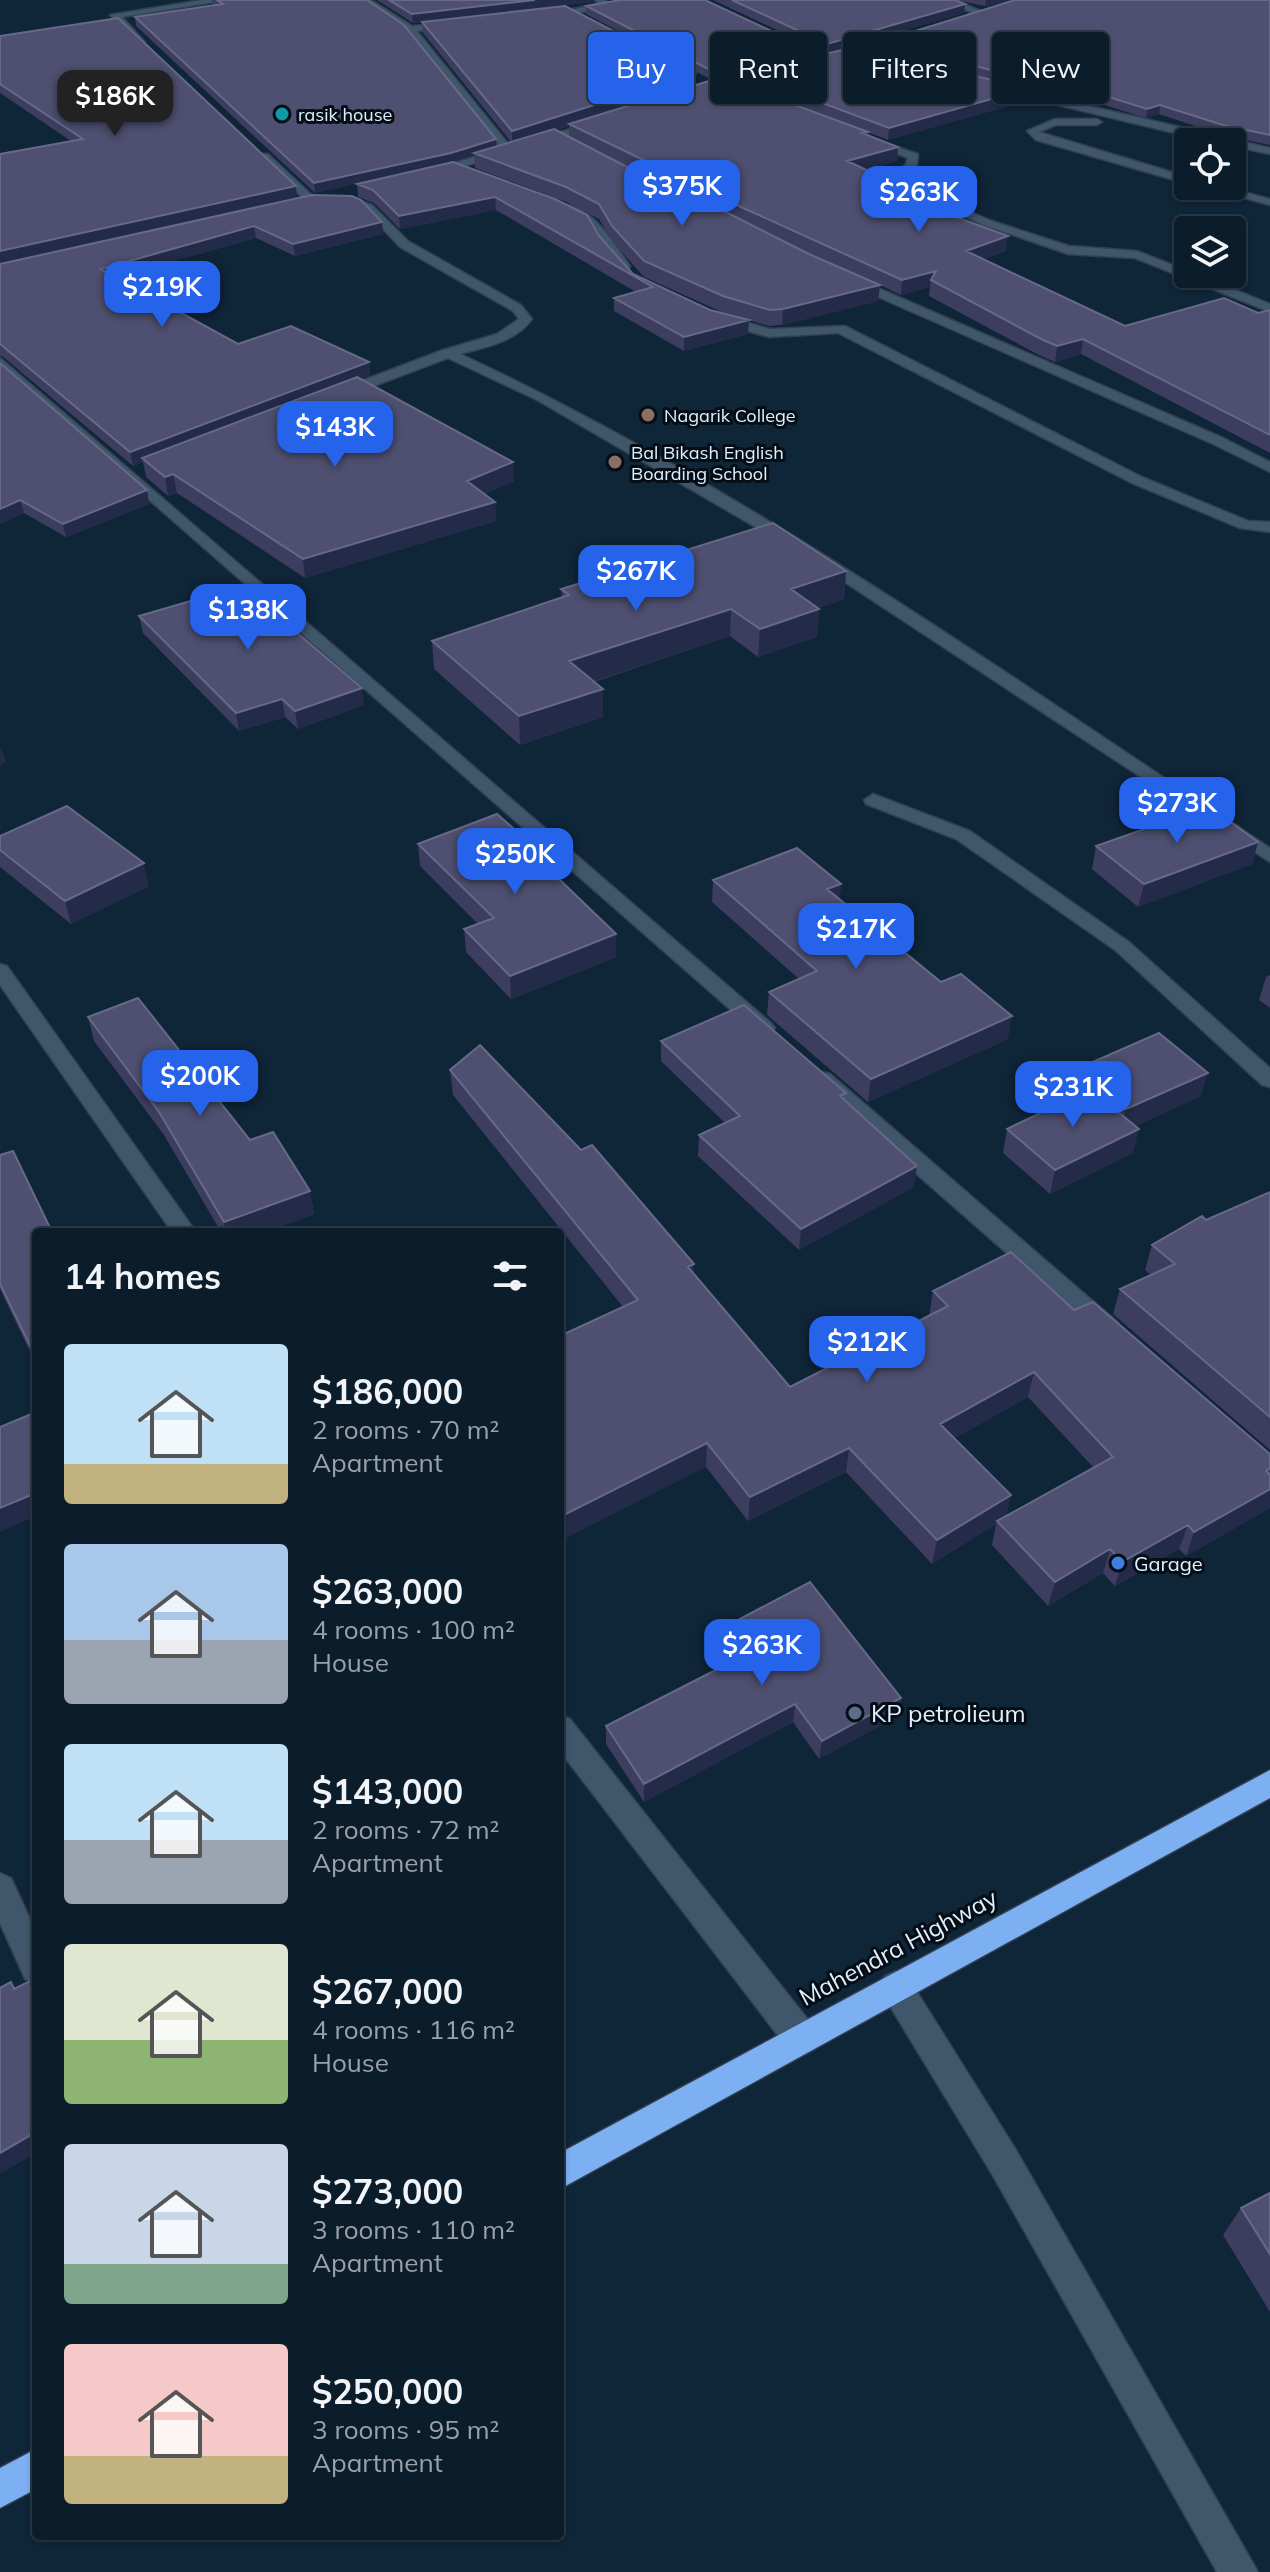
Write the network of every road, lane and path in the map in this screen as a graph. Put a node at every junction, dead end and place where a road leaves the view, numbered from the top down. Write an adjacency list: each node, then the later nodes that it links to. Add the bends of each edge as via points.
1 (222, 0): 16 (street, via 115,15)
2 (365, 0): 12 (street)
3 (946, 0): 9 (street)
4 (603, 3): 5 (street); 7 (street)
5 (621, 4)
6 (996, 9): 9 (street)
7 (567, 11): 8 (street); 14 (street)
8 (553, 13)
9 (981, 13): 10 (street)
10 (967, 17)
11 (468, 24): 12 (street)
12 (410, 29): 31 (street)
13 (926, 30): 15 (street)
14 (605, 31)
15 (919, 32)
16 (148, 49)
17 (710, 83): 18 (street)
18 (707, 84): 19 (street); 21 (street)
19 (710, 85)
20 (987, 85): 23 (street)
21 (694, 91)
22 (606, 121): 26 (street)
23 (1132, 122): 24 (street); 35 (street, via 1055,122 1032,131 1040,138)
24 (1174, 131)
25 (861, 135): 44 (street, via 914,156 898,175 908,187 985,222 1068,250 1137,255)
26 (561, 136): 29 (street); 31 (street)
27 (253, 146): 38 (street)
28 (1246, 146): 30 (street)
29 (572, 149)
30 (1270, 151)
31 (509, 152): 32 (street)
32 (455, 168): 33 (street); 34 (street)
33 (412, 177)
34 (482, 177)
35 (1174, 177)
36 (354, 190): 38 (street)
37 (1246, 196): 40 (street)
38 (311, 200): 41 (street); 46 (street, via 368,207 404,244 517,308 526,319 494,339)
39 (548, 202): 43 (street, via 594,224)
40 (1270, 202)
41 (296, 204)
42 (828, 270): 49 (street)
43 (638, 282)
44 (1270, 308)
45 (706, 313): 50 (street, via 769,333 840,329 1137,480 1245,525)
46 (448, 353): 48 (street); 52 (street, via 542,397 807,551)
47 (0, 362): 54 (street, via 137,472)
48 (318, 403)
49 (1270, 468)
50 (1270, 527)
51 (873, 800): 56 (street, via 963,835 1122,946)
52 (1270, 856)
53 (0, 970): 57 (street)
54 (778, 1040)
55 (802, 1061): 58 (street)
56 (1270, 1080)
57 (181, 1228)
58 (1126, 1344)
59 (564, 1733): 64 (street)
60 (1270, 1783): 63 (highway, Mahendra Highway)
61 (0, 1888): 62 (street)
62 (32, 1959)
63 (896, 1987): 64 (highway, Mahendra Highway); 68 (street, via 1004,2162)
64 (801, 2038): 65 (highway, Mahendra Highway)
65 (564, 2170)
66 (32, 2470): 67 (highway)
67 (0, 2489)
68 (1239, 2572)

